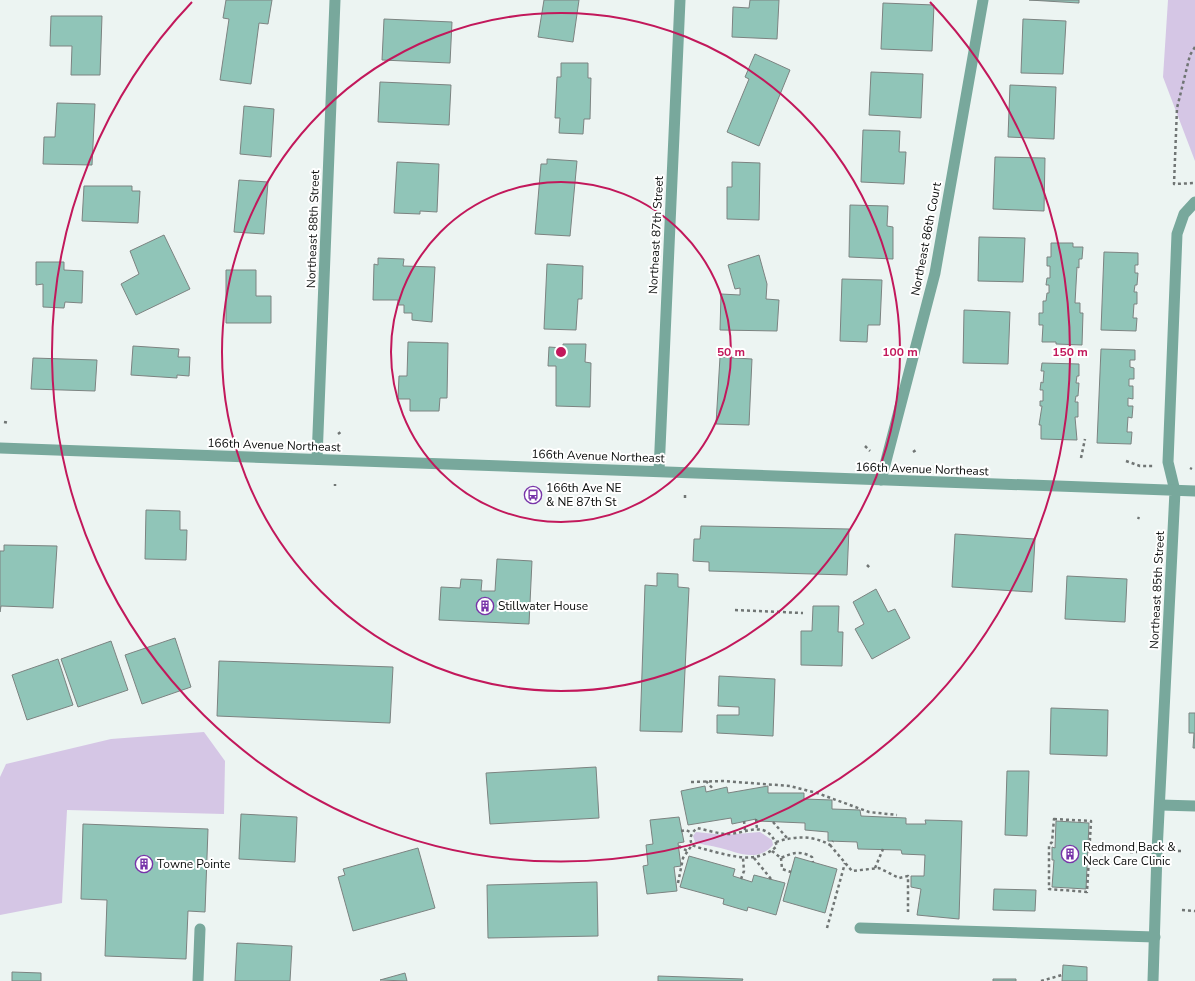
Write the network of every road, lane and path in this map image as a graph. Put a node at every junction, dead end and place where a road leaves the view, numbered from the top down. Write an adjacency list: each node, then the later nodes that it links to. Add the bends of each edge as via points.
1 (335, 0): 16 (street, Northeast 88th Street)
2 (680, 0): 21 (street, Northeast 87th Street)
3 (983, 0): 22 (street, Northeast 86th Court, via 935,273)
4 (1195, 47): 5 (path, via 1190,55 1177,108 1174,184)
5 (1195, 184)
6 (1193, 204): 23 (street, Northeast 85th Street, via 1184,214 1177,234 1168,462)
7 (4, 422): 8 (path)
8 (9, 423)
9 (342, 431): 10 (path)
10 (338, 434)
11 (1085, 439): 15 (path)
12 (865, 446): 14 (path)
13 (0, 448): 16 (street, 166th Avenue Northeast)
14 (870, 451)
15 (1081, 458)
16 (317, 459): 21 (street, 166th Avenue Northeast)
17 (1126, 461): 18 (path)
18 (1140, 466): 19 (path); 20 (path)
19 (1150, 466)
20 (1140, 470)
21 (659, 471): 22 (street, 166th Avenue Northeast)
22 (881, 480): 23 (street, 166th Avenue Northeast)
23 (1175, 491): 24 (street, 166th Avenue Northeast); 32 (street, Northeast 85th Street)
24 (1195, 491)
25 (685, 493): 26 (path)
26 (685, 498)
27 (735, 610): 28 (path)
28 (803, 613)
29 (706, 781): 30 (path); 31 (path); 34 (path, via 790,786 870,812)
30 (691, 782)
31 (714, 790)
32 (1160, 805): 33 (street); 72 (street, Northeast 85th Street)
33 (1195, 806)
34 (897, 815)
35 (756, 819): 38 (path)
36 (744, 821): 39 (path)
37 (772, 822): 42 (path)
38 (757, 828): 39 (path); 44 (path, via 767,832)
39 (746, 830): 41 (path, via 726,834 697,828)
40 (681, 831): 41 (path)
41 (692, 833): 45 (path)
42 (787, 838): 44 (path); 46 (path, via 812,838)
43 (833, 841): 46 (path)
44 (776, 842): 50 (path, via 777,846)
45 (692, 845): 49 (path); 55 (path)
46 (830, 845): 59 (path)
47 (678, 846): 49 (path)
48 (883, 850): 60 (path)
49 (687, 851): 64 (path)
50 (772, 851): 56 (path); 57 (path)
51 (1178, 851): 52 (path)
52 (1184, 851)
53 (1130, 852): 54 (path)
54 (1137, 852)
55 (743, 858): 56 (path); 62 (path, via 744,871)
56 (754, 858): 63 (path)
57 (781, 858): 58 (path, via 793,853 804,853 812,857); 61 (path, via 782,869)
58 (813, 862)
59 (845, 863): 60 (path, via 852,871); 69 (path)
60 (875, 868): 68 (path, via 899,878 908,876)
61 (791, 872)
62 (741, 879)
63 (771, 879)
64 (678, 883)
65 (1087, 892): 65 (path, via 1091,821 1054,818 1052,842 1049,845 1049,889)
66 (1182, 910): 67 (path)
67 (1195, 911)
68 (908, 920)
69 (827, 928)
70 (860, 928): 72 (street)
71 (200, 929): 74 (street)
72 (1155, 937): 76 (street, Northeast 85th Street)
73 (1062, 976): 75 (path)
74 (198, 981)
75 (1041, 981)
76 (1153, 981)

